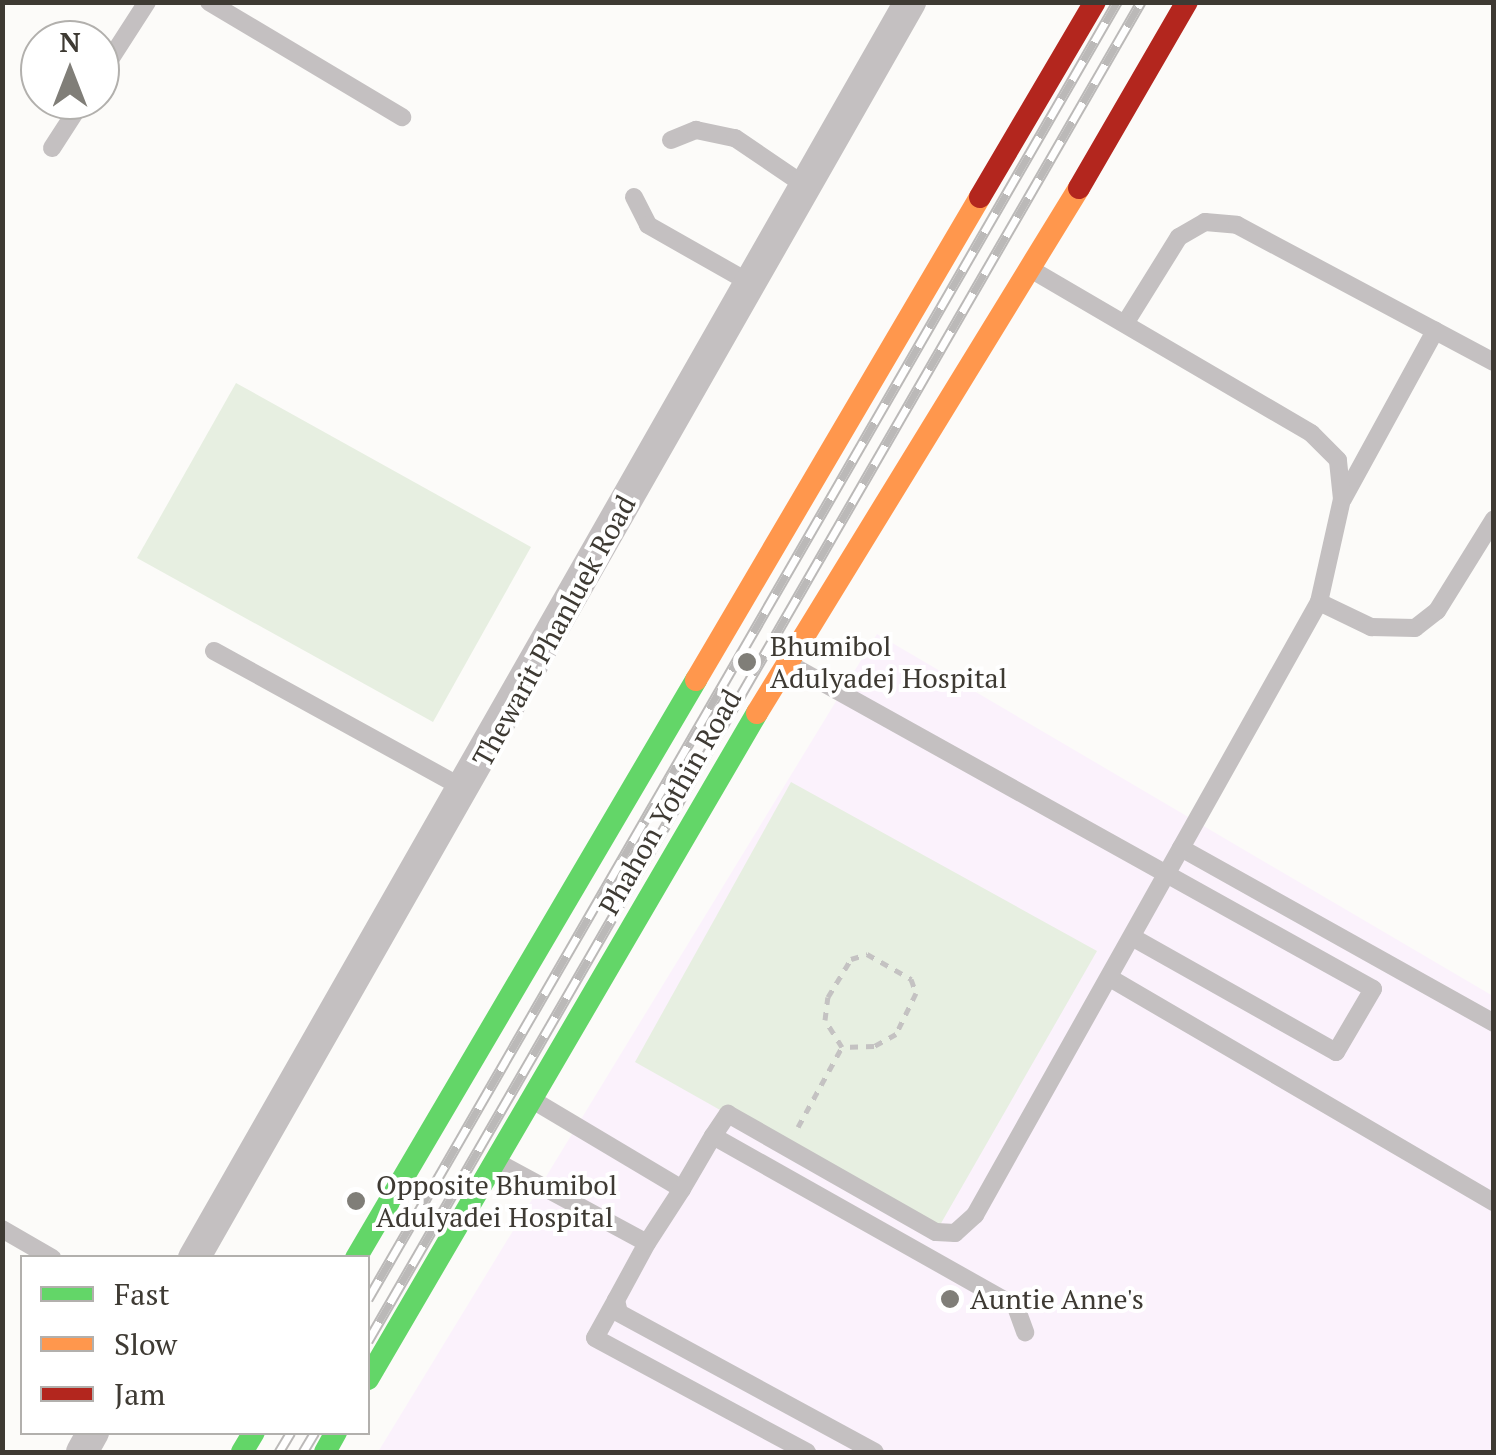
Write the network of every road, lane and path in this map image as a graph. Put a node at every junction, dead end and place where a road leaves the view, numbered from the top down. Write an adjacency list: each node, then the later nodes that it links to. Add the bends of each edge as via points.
1 (147, 2): 6 (lane)
2 (209, 2): 7 (lane)
3 (910, 2): 11 (street, Thewarit Phanluek Road)
4 (1095, 2): 40 (main road, Phahon Yothin Road, via 476,1069)
5 (1186, 2): 13 (main road, Phahon Yothin Road)
6 (120, 43)
7 (402, 117)
8 (71, 120): 10 (lane)
9 (671, 140): 11 (lane, via 696,130 735,138)
10 (52, 148)
11 (807, 187): 14 (street, Thewarit Phanluek Road)
12 (634, 196): 14 (lane, via 648,226)
13 (1031, 270): 15 (lane); 22 (main road, Phahon Yothin Road)
14 (750, 283): 23 (street, Thewarit Phanluek Road)
15 (1126, 322): 16 (lane, via 1179,237 1206,222 1237,225); 18 (lane, via 1310,433 1338,460)
16 (1434, 330): 17 (lane); 18 (lane)
17 (1494, 362)
18 (1342, 499): 20 (lane)
19 (1494, 519): 20 (lane, via 1437,612 1415,628 1370,626)
20 (1319, 602): 24 (lane)
21 (214, 652): 23 (lane)
22 (786, 663): 25 (lane); 30 (main road, Phahon Yothin Road)
23 (465, 789): 39 (street, Thewarit Phanluek Road)
24 (1181, 848): 25 (lane); 28 (lane)
25 (1168, 871): 26 (lane); 26 (lane, via 1372,989 1336,1052)
26 (1132, 937): 27 (lane)
27 (1110, 978): 32 (lane, via 975,1215 955,1233 936,1232); 35 (lane)
28 (1494, 1023)
29 (842, 1047): 29 (path, via 826,1020 828,997 851,959 867,954 911,979 916,993 896,1034 874,1046); 32 (path)
30 (523, 1094): 33 (main road, Phahon Yothin Road); 34 (lane)
31 (713, 1136): 32 (lane, via 728,1114); 34 (lane); 42 (lane, via 1016,1306)
32 (786, 1146)
33 (495, 1161): 37 (lane); 43 (main road, Phahon Yothin Road)
34 (682, 1189): 37 (lane)
35 (1494, 1202)
36 (2, 1229): 38 (lane)
37 (648, 1243): 41 (lane)
38 (47, 1255)
39 (196, 1255)
40 (358, 1255)
41 (616, 1300): 44 (lane, via 595,1338); 45 (lane, via 618,1313)
42 (1025, 1332)
43 (370, 1376)
44 (807, 1452)
45 (875, 1452)

